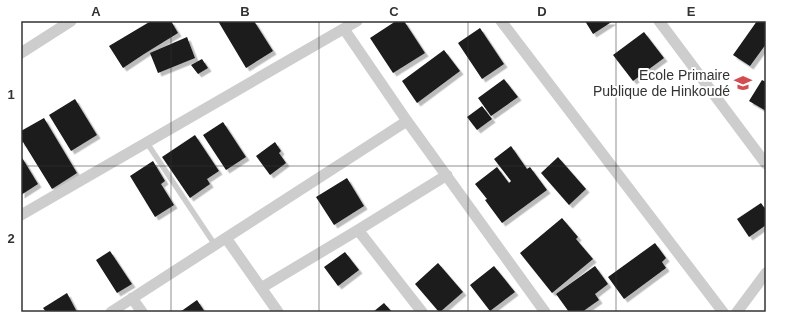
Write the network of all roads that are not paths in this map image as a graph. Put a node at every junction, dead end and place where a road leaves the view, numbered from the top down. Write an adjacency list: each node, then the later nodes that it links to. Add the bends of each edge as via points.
1 (357, 21): 5 (street)
2 (501, 21): 23 (street)
3 (659, 21): 9 (street)
4 (67, 22): 6 (street)
5 (344, 29): 7 (street); 8 (street)
6 (21, 53)
7 (407, 121): 10 (street); 13 (street)
8 (146, 143): 11 (street); 14 (lane)
9 (766, 164)
10 (447, 175): 12 (street); 22 (street)
11 (21, 215)
12 (358, 230): 16 (street); 21 (street)
13 (226, 238): 14 (street); 16 (street)
14 (215, 245): 17 (street)
15 (766, 274): 24 (street)
16 (261, 288): 20 (street)
17 (132, 298): 18 (street); 19 (street)
18 (111, 312)
19 (142, 312)
20 (278, 312)
21 (422, 312)
22 (545, 312)
23 (723, 312)
24 (737, 312)

